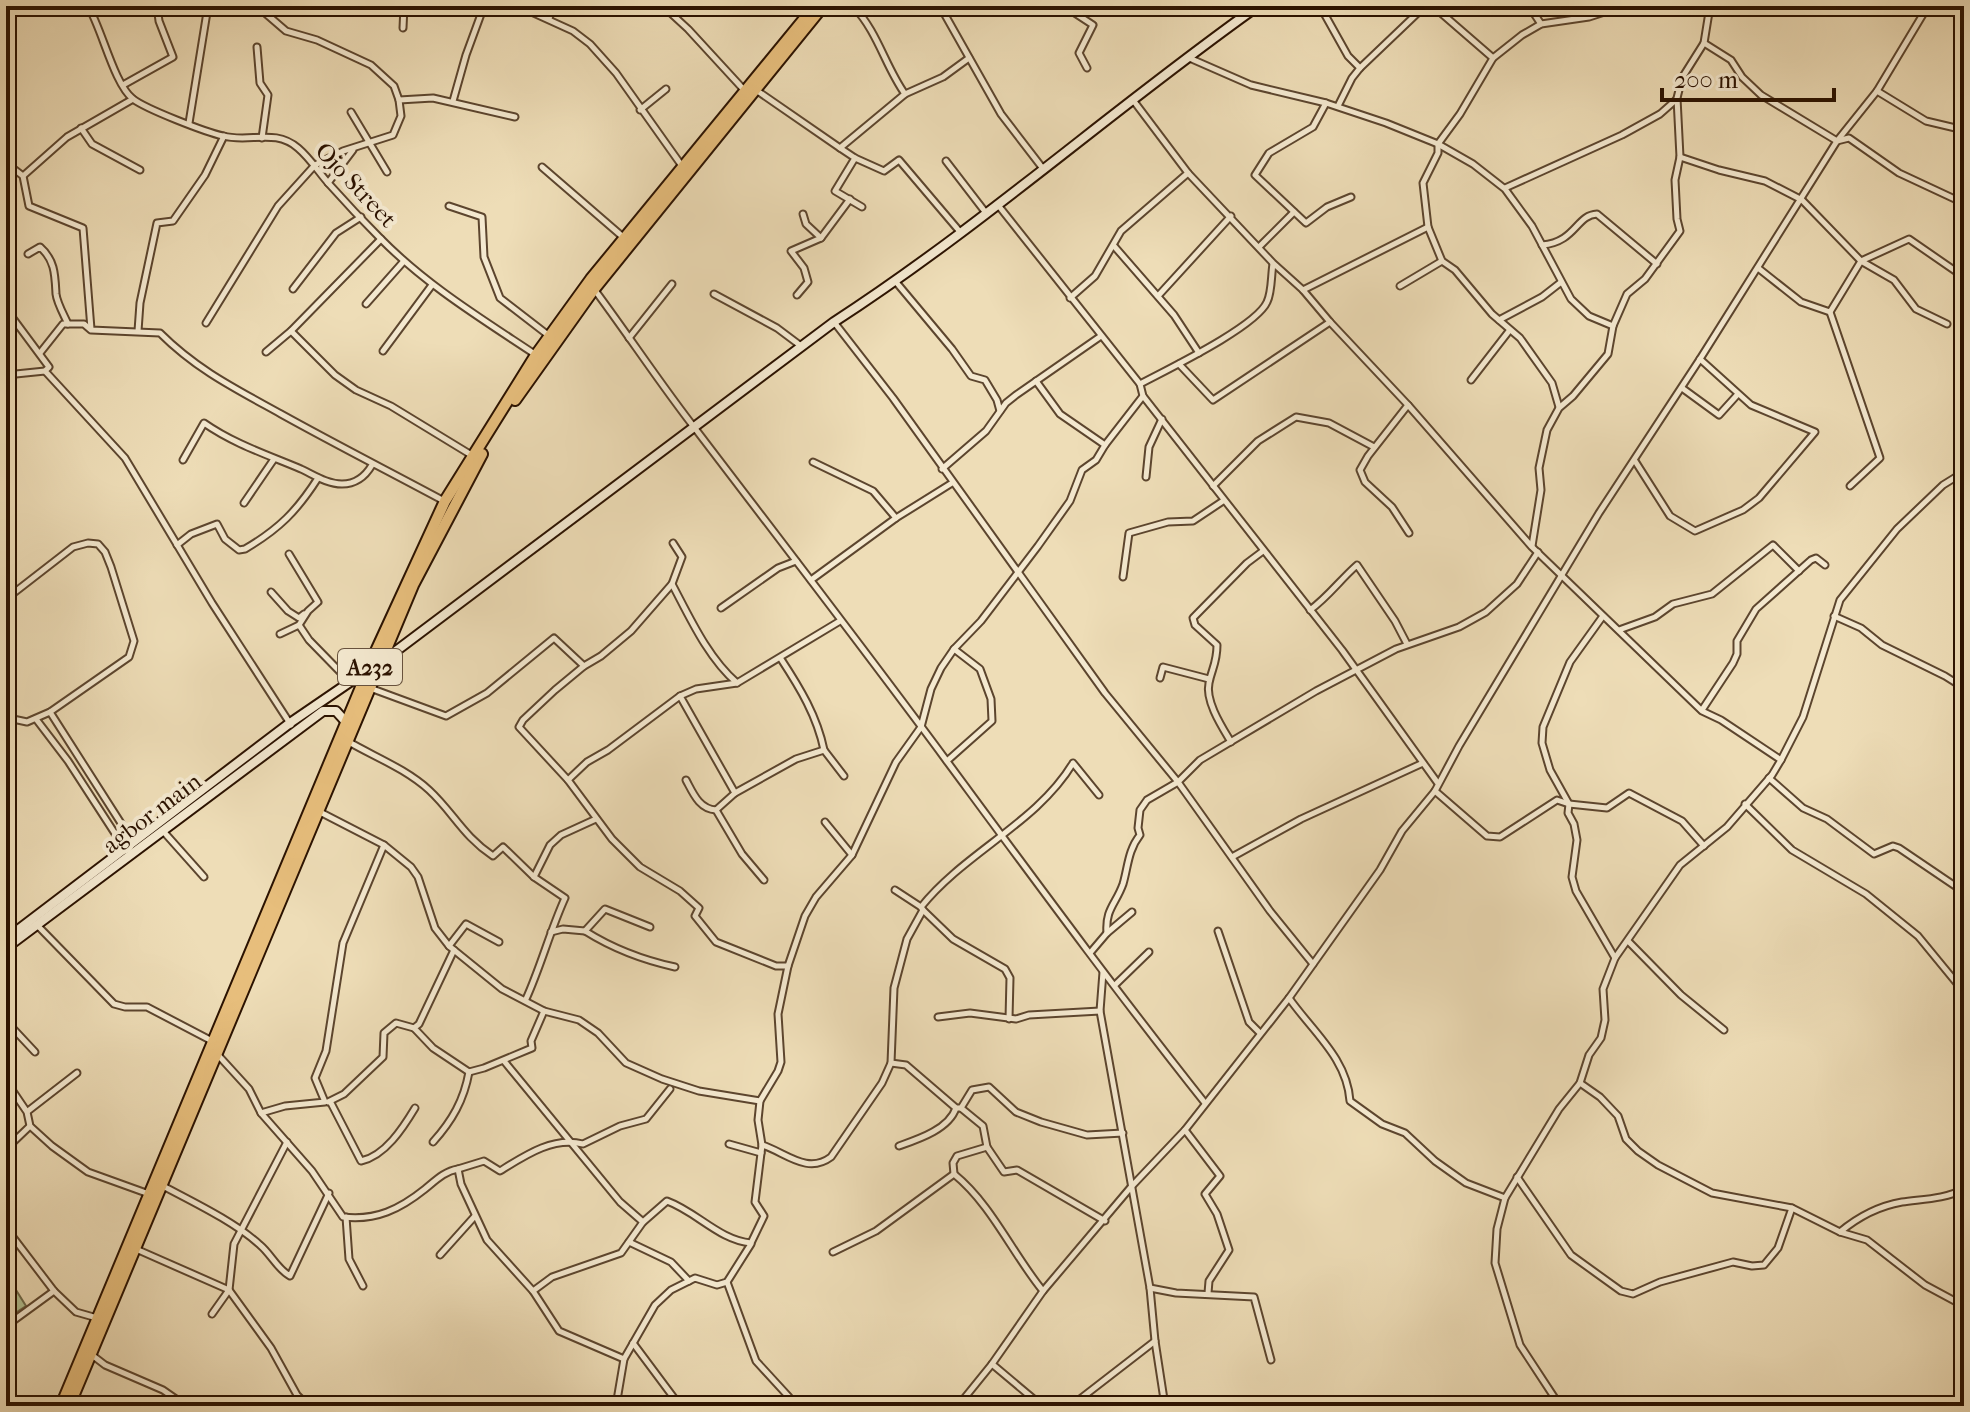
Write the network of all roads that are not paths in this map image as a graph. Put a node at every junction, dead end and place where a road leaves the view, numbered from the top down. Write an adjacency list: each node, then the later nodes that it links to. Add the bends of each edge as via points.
1 (88, 6): 35 (street)
2 (157, 6): 35 (street, via 173,57)
3 (208, 6): 50 (street)
4 (257, 6): 42 (street, via 286,31 371,65 394,86)
5 (404, 6): 27 (street)
6 (484, 6): 44 (street)
7 (518, 6): 25 (street)
8 (552, 6): 25 (street)
9 (663, 6): 37 (street)
10 (815, 6): 37 (highway, A232)
11 (823, 6): 37 (highway, A232)
12 (853, 6): 39 (street, via 875,35)
13 (940, 6): 31 (street)
14 (1064, 6): 33 (street, via 1093,25 1079,53)
15 (1258, 6): 30 (street)
16 (1320, 6): 34 (street)
17 (1425, 6): 34 (street)
18 (1433, 6): 32 (street)
19 (1529, 6): 26 (street)
20 (1622, 6): 26 (street)
21 (1710, 6): 28 (street)
22 (1928, 6): 38 (street)
23 (1954, 6): 24 (street)
24 (1964, 10)
25 (549, 19): 47 (street, via 590,44)
26 (1541, 24): 32 (street)
27 (403, 28)
28 (1704, 43): 40 (street, via 1682,78); 55 (street, via 1731,60 1761,95)
29 (257, 47): 54 (street, via 260,83 268,95)
30 (1186, 57): 43 (street); 45 (street, via 1251,85)
31 (969, 58): 39 (street); 68 (street, via 1001,114)
32 (1493, 58): 57 (street)
33 (1087, 68)
34 (1360, 68): 46 (street)
35 (123, 85): 41 (street)
36 (666, 89): 47 (street)
37 (751, 90): 58 (street); 66 (highway, A232); 80 (highway, A232)
38 (1877, 91): 52 (street, via 1926,121); 55 (street)
39 (905, 94): 58 (street)
40 (1677, 98): 60 (street); 73 (street, via 1622,135)
41 (133, 99): 50 (street, Ojo Street); 51 (street)
42 (399, 100): 44 (street); 56 (street, via 401,116 393,135)
43 (1133, 100): 68 (street); 70 (street)
44 (453, 101): 49 (street)
45 (1326, 103): 46 (street); 82 (street, via 1313,127 1269,153 1255,175)
46 (1337, 107): 57 (street)
47 (640, 110): 66 (street)
48 (351, 112): 56 (street)
49 (515, 117)
50 (189, 124): 53 (street, Ojo Street)
51 (81, 128): 67 (street, via 92,144); 71 (street)
52 (1964, 130)
53 (224, 136): 54 (street, Ojo Street); 128 (street, via 173,221 157,223)
54 (262, 138): 64 (street, Ojo Street, via 288,140)
55 (1837, 141): 76 (street); 77 (street, via 1849,138 1899,173)
56 (370, 144): 59 (street); 69 (street)
57 (1438, 144): 73 (street); 87 (street, via 1423,183)
58 (840, 148): 61 (street)
59 (354, 149): 64 (street); 72 (street)
60 (1680, 157): 76 (street, via 1765,181); 102 (street, via 1675,180 1680,231)
61 (855, 158): 75 (street, via 835,191); 88 (street, via 884,171 899,160)
62 (946, 161): 84 (street)
63 (6, 163): 71 (street)
64 (315, 165): 72 (street, Ojo Street); 123 (street, via 278,206)
65 (542, 167): 89 (street)
66 (682, 167): 80 (highway, A232)
67 (140, 170)
68 (1044, 170): 78 (street)
69 (387, 172)
70 (1188, 173): 85 (street); 94 (street, via 1121,231)
71 (23, 176): 127 (street, via 29,206 83,228)
72 (328, 183): 86 (street, Ojo Street)
73 (1505, 189): 93 (street)
74 (1351, 197): 82 (street, via 1306,223)
75 (850, 199): 81 (street); 90 (street)
76 (1802, 200): 100 (street); 103 (street)
77 (1959, 201)
78 (998, 205): 84 (street); 116 (street)
79 (449, 206): 131 (street, via 482,217 484,257 500,298)
80 (654, 207): 89 (highway, A232); 111 (highway, A232)
81 (862, 207)
82 (1294, 212): 95 (street)
83 (803, 214): 90 (street)
84 (987, 214): 88 (street)
85 (1231, 216): 95 (street); 115 (street)
86 (361, 217): 91 (street, Ojo Street); 110 (street, via 336,233)
87 (1428, 227): 99 (street); 112 (street)
88 (961, 233): 105 (street)
89 (624, 238): 131 (highway, A232)
90 (821, 238): 114 (street, via 791,251 808,282)
91 (381, 239): 98 (street, Ojo Street); 129 (street)
92 (1553, 244): 93 (street); 97 (street); 102 (street, via 1597,214)
93 (1542, 245): 97 (street)
94 (1114, 246): 115 (street); 116 (street, via 1095,276)
95 (1260, 246): 101 (street)
96 (28, 254): 124 (street, via 40,247 51,260 56,295)
97 (1547, 254): 106 (street)
98 (404, 261): 108 (street, Ojo Street); 117 (street)
99 (1442, 261): 109 (street); 120 (street)
100 (1861, 261): 104 (street, via 1909,239); 119 (street); 125 (street, via 1894,280 1916,309)
101 (1273, 263): 112 (street); 138 (street, via 1267,302 1256,317)
102 (1657, 264): 126 (street, via 1627,294)
103 (1758, 268): 119 (street, via 1801,302); 140 (street)
104 (1964, 277)
105 (896, 282): 121 (street); 152 (street, via 971,376 985,380)
106 (1560, 283): 120 (street); 126 (street, via 1589,316)
107 (672, 284): 133 (street)
108 (432, 285): 135 (street); 139 (street, Ojo Street)
109 (1400, 286)
110 (293, 289)
111 (594, 289): 133 (street); 204 (highway, A232, via 482,453 420,571)
112 (1303, 290): 122 (street)
113 (714, 294): 134 (street, via 752,312)
114 (797, 295)
115 (1158, 296): 138 (street)
116 (1070, 298): 132 (street)
117 (366, 304)
118 (6, 309): 137 (street)
119 (1830, 312): 169 (street, via 1880,458)
120 (1499, 320): 130 (street)
121 (834, 322): 134 (street); 163 (street)
122 (1330, 322): 141 (street, via 1213,400); 150 (street)
123 (206, 323)
124 (68, 324): 127 (street, via 84,324); 137 (street)
125 (1947, 324)
126 (1613, 326): 151 (street, via 1608,354)
127 (91, 330): 128 (street)
128 (138, 331): 162 (street, via 160,333 184,358 225,384)
129 (291, 331): 136 (street); 157 (street, via 356,390)
130 (1509, 331): 144 (street); 151 (street, via 1520,338 1552,383)
131 (549, 336): 139 (highway, A232)
132 (1101, 336): 145 (street); 146 (street)
133 (629, 338): 154 (street)
134 (802, 347): 154 (street)
135 (383, 351)
136 (266, 352)
137 (40, 353): 142 (street, via 49,367)
138 (1199, 353): 141 (street)
139 (536, 355): 157 (highway, A232)
140 (1700, 359): 147 (street); 148 (street)
141 (1179, 364): 146 (street)
142 (45, 371): 143 (street); 176 (street, via 125,458)
143 (6, 375)
144 (1471, 380)
145 (1036, 381): 152 (street); 155 (street, via 1060,414)
146 (1140, 384): 149 (street)
147 (1682, 388): 148 (street, via 1719,415); 160 (street)
148 (1738, 394): 160 (street, via 1768,414 1815,432 1743,510 1695,531 1670,516)
149 (1143, 396): 153 (street); 155 (street)
150 (1408, 405): 156 (street); 177 (street)
151 (1559, 408): 177 (street, via 1541,459)
152 (1000, 412): 163 (street)
153 (1162, 419): 165 (street, via 1149,447); 168 (street)
154 (694, 428): 181 (street); 204 (street)
155 (1105, 445): 184 (street, via 1082,470 1070,501)
156 (1374, 447): 168 (street, via 1329,423 1296,417 1258,441); 174 (street, via 1360,470)
157 (473, 456): 170 (highway, A232)
158 (274, 459): 159 (street, via 204,423); 166 (street); 172 (street)
159 (183, 460)
160 (1635, 461): 185 (street)
161 (813, 462): 173 (street, via 873,491)
162 (372, 465): 166 (street, via 357,481 340,484); 170 (street)
163 (942, 469): 167 (street)
164 (1964, 472): 195 (street, via 1897,529 1840,600)
165 (1146, 477)
166 (318, 478): 176 (street, via 298,509 245,549 225,539 217,524)
167 (952, 483): 173 (street); 184 (street)
168 (1213, 486): 171 (street)
169 (1850, 486)
170 (445, 501): 201 (highway, A232)
171 (1223, 501): 178 (street); 186 (street, via 1193,521 1129,533)
172 (244, 503)
173 (896, 518): 187 (street)
174 (1409, 533)
175 (673, 543): 188 (street, via 682,557)
176 (177, 545): 222 (street)
177 (1532, 547): 179 (street)
178 (1263, 551): 192 (street); 209 (street, via 1193,618 1217,645)
179 (1538, 552): 185 (street); 200 (street, via 1517,584 1486,612)
180 (289, 554): 193 (street, via 318,602)
181 (796, 561): 187 (street); 191 (street)
182 (1825, 565): 183 (street, via 1816,558)
183 (1799, 571): 198 (street, via 1773,545 1712,594 1673,604); 217 (street, via 1750,617 1733,663)
184 (1017, 573): 202 (street); 235 (street)
185 (1561, 574): 194 (street); 236 (street)
186 (1123, 577)
187 (811, 580): 196 (street)
188 (672, 584): 205 (street, via 631,631); 207 (street)
189 (271, 592): 193 (street, via 299,618)
190 (6, 599): 218 (street, via 73,547 92,543 105,552 134,646 129,657)
191 (721, 608)
192 (1310, 610): 200 (street, via 1357,565); 206 (street)
193 (308, 611): 197 (street)
194 (1603, 616): 198 (street); 240 (street, via 1570,662 1543,727 1544,755)
195 (1834, 616): 214 (street); 228 (street, via 1803,717)
196 (840, 621): 203 (street); 223 (street)
197 (299, 625): 199 (street); 210 (street)
198 (1619, 630): 217 (street)
199 (280, 634)
200 (1407, 644): 206 (street)
201 (377, 649): 210 (street); 221 (highway, A232)
202 (954, 649): 223 (street, via 931,689); 229 (street, via 980,669 992,721)
203 (781, 659): 211 (street); 227 (street, via 812,710)
204 (380, 663): 213 (highway, A232)
205 (584, 666): 213 (street, via 554,638 487,693 446,716); 233 (street, via 519,727)
206 (1357, 671): 226 (street); 230 (street)
207 (726, 674): 211 (street); 212 (street)
208 (1160, 678): 209 (street, via 1163,667)
209 (1209, 679): 226 (street, via 1211,701)
210 (350, 682): 216 (street)
211 (737, 683): 212 (street)
212 (720, 685): 215 (street)
213 (369, 688): 225 (highway, A232)
214 (1964, 688)
215 (680, 696): 233 (street); 238 (street)
216 (322, 707): 221 (street, via 336,711); 222 (street, agbor main); 224 (street, agbor main)
217 (1702, 711): 228 (street)
218 (50, 712): 220 (street); 248 (street)
219 (13, 719): 220 (street)
220 (36, 719): 251 (street)
221 (346, 722): 291 (highway, A232)
222 (290, 723): 224 (street); 248 (street, agbor main)
223 (921, 727): 229 (street); 252 (street, via 891,771)
224 (295, 732): 246 (street, agbor main)
225 (348, 742): 243 (highway, A232); 255 (street, via 413,777 481,848 493,856 503,847)
226 (1231, 742): 235 (street, via 1200,760)
227 (824, 750): 231 (street); 238 (street, via 796,759)
228 (1781, 760): 232 (street)
229 (947, 761): 247 (street)
230 (1423, 763): 236 (street); 253 (street)
231 (844, 776)
232 (1769, 778): 241 (street); 258 (street, via 1803,808 1874,854 1899,848)
233 (568, 780): 244 (street)
234 (686, 780): 242 (street, via 707,809)
235 (1178, 782): 253 (street); 266 (street, via 1140,810 1140,835 1107,915)
236 (1437, 782): 237 (street)
237 (1435, 791): 240 (street, via 1494,838 1557,800); 275 (street)
238 (735, 793): 242 (street)
239 (1099, 795): 247 (street, via 1073,763 1053,793)
240 (1569, 804): 250 (street, via 1607,808 1629,793 1682,821); 274 (street, via 1577,840 1572,877 1576,891)
241 (1745, 804): 250 (street); 280 (street, via 1792,850 1866,894 1918,936)
242 (716, 810): 256 (street)
243 (318, 811): 249 (street); 293 (highway, A232)
244 (596, 819): 255 (street, via 550,845); 276 (street, via 640,867 699,908 695,916 716,942)
245 (825, 822): 252 (street)
246 (163, 831): 254 (street); 261 (street, agbor main)
247 (999, 835): 259 (street, via 933,892); 273 (street)
248 (134, 843): 251 (street, agbor main)
249 (384, 845): 271 (street, via 418,877 435,928); 302 (street, via 343,943 326,1051 315,1078)
250 (1704, 846): 268 (street, via 1680,865)
251 (125, 850): 267 (street, agbor main)
252 (852, 855): 276 (street, via 805,916)
253 (1232, 857): 275 (street)
254 (204, 877)
255 (534, 877): 265 (street, via 565,898)
256 (764, 880)
257 (895, 890): 259 (street)
258 (1964, 892)
259 (922, 908): 286 (street, via 953,939 1005,969 1010,978); 295 (street, via 894,988)
260 (1132, 912): 266 (street)
261 (37, 925): 270 (street, agbor main); 291 (street, via 114,1004 147,1007)
262 (650, 927): 263 (street, via 605,909)
263 (585, 931): 265 (street); 277 (street, via 614,947)
264 (1218, 931): 290 (street, via 1249,1022)
265 (550, 932): 282 (street)
266 (1107, 933): 273 (street)
267 (6, 939)
268 (1628, 941): 274 (street); 289 (street)
269 (499, 942): 271 (street, via 466,924)
270 (6, 948)
271 (451, 948): 282 (street, via 502,989); 288 (street)
272 (1149, 952): 279 (street)
273 (1090, 953): 278 (street)
274 (1615, 958): 299 (street, via 1603,989 1601,1038)
275 (1313, 964): 281 (street)
276 (788, 966): 301 (street, via 778,1014 781,1062)
277 (675, 967)
278 (1103, 971): 279 (street); 284 (street)
279 (1115, 985): 303 (street)
280 (1964, 992)
281 (1289, 998): 290 (street); 328 (street, via 1330,1048 1344,1072 1350,1101 1405,1133 1466,1183)
282 (525, 999): 283 (street)
283 (544, 1011): 294 (street, via 532,1048); 301 (street, via 579,1020 626,1063 662,1079)
284 (1100, 1011): 286 (street); 310 (street)
285 (938, 1017): 286 (street, via 970,1013)
286 (1009, 1019)
287 (6, 1021): 292 (street)
288 (414, 1028): 296 (street); 302 (street, via 396,1023 384,1033 383,1057)
289 (1724, 1030)
290 (1260, 1033): 303 (street)
291 (213, 1041): 327 (highway, A232)
292 (35, 1052)
293 (218, 1055): 307 (street, via 249,1089); 323 (highway, A232)
294 (504, 1061): 296 (street); 311 (street)
295 (891, 1063): 305 (street, via 906,1065); 315 (street, via 826,1161 806,1165)
296 (469, 1072): 313 (street, via 452,1120)
297 (77, 1073): 306 (street)
298 (6, 1081): 306 (street)
299 (1580, 1083): 322 (street); 329 (street, via 1618,1116 1626,1139 1658,1165 1712,1193)
300 (670, 1089): 311 (street, via 646,1119 583,1144)
301 (760, 1101): 315 (street)
302 (328, 1102): 304 (street, via 361,1161 389,1143); 307 (street)
303 (1205, 1103): 309 (street)
304 (415, 1108)
305 (958, 1108): 310 (street, via 972,1090 989,1087 1016,1112 1041,1122 1087,1135); 316 (street, via 936,1130); 317 (street, via 983,1126)
306 (27, 1112): 308 (street)
307 (261, 1113): 312 (street)
308 (30, 1126): 318 (street); 327 (street, via 88,1172)
309 (1185, 1130): 324 (street); 350 (street, via 1220,1176 1205,1194 1229,1250 1209,1281)
310 (1123, 1133): 324 (street)
311 (569, 1140): 320 (street, via 532,1151 500,1171 484,1161); 333 (street)
312 (287, 1142): 326 (street); 335 (street)
313 (433, 1142)
314 (729, 1144): 319 (street)
315 (762, 1145): 319 (street)
316 (899, 1146)
317 (987, 1147): 321 (street, via 957,1156); 332 (street, via 1004,1172 1017,1170)
318 (6, 1149)
319 (761, 1153): 338 (street, via 755,1202 764,1216)
320 (458, 1169): 330 (street); 331 (street, via 380,1215)
321 (954, 1174): 340 (street, via 876,1231); 349 (street)
322 (1517, 1177): 328 (street); 329 (street, via 1571,1255 1633,1294 1713,1266 1764,1265 1778,1248)
323 (162, 1186): 327 (highway, A232); 335 (street)
324 (1131, 1187): 332 (street); 345 (street)
325 (1964, 1189): 336 (street, via 1877,1209)
326 (329, 1193): 331 (street); 335 (street, via 290,1276)
327 (153, 1196): 339 (highway, A232); 353 (highway, A232)
328 (1505, 1198): 372 (street, via 1495,1263 1520,1345)
329 (1792, 1208): 336 (street)
330 (475, 1216): 341 (street); 348 (street, via 487,1240)
331 (346, 1217): 344 (street, via 349,1259)
332 (1105, 1221): 349 (street)
333 (643, 1222): 337 (street); 338 (street, via 667,1201 730,1239)
334 (6, 1228): 347 (street)
335 (241, 1232): 346 (street, via 234,1244)
336 (1840, 1232): 351 (street, via 1867,1240 1925,1285)
337 (629, 1242): 342 (street, via 671,1262); 348 (street, via 621,1253 552,1277)
338 (751, 1243): 343 (street)
339 (135, 1249): 346 (street); 357 (highway, A232)
340 (833, 1252)
341 (440, 1255)
342 (689, 1281): 343 (street); 356 (street, via 661,1297)
343 (727, 1282): 368 (street, via 756,1361)
344 (363, 1286)
345 (1150, 1288): 350 (street); 355 (street)
346 (229, 1290): 352 (street); 365 (street)
347 (54, 1291): 353 (street, via 76,1312); 354 (street)
348 (533, 1291): 358 (street, via 559,1331)
349 (1043, 1291): 360 (street)
350 (1208, 1293): 359 (street, via 1254,1297)
351 (1964, 1306)
352 (212, 1314)
353 (98, 1318): 362 (highway, A232)
354 (6, 1326)
355 (1155, 1341): 370 (street); 371 (street)
356 (633, 1343): 358 (street); 367 (street)
357 (91, 1355): 363 (highway, A232); 364 (street)
358 (624, 1359): 366 (street)
359 (1271, 1360)
360 (992, 1364): 361 (street); 369 (street)
361 (961, 1405)
362 (61, 1406)
363 (69, 1406)
364 (186, 1406)
365 (308, 1406)
366 (616, 1406)
367 (680, 1406)
368 (792, 1406)
369 (1042, 1406)
370 (1071, 1406)
371 (1165, 1406)
372 (1560, 1406)

